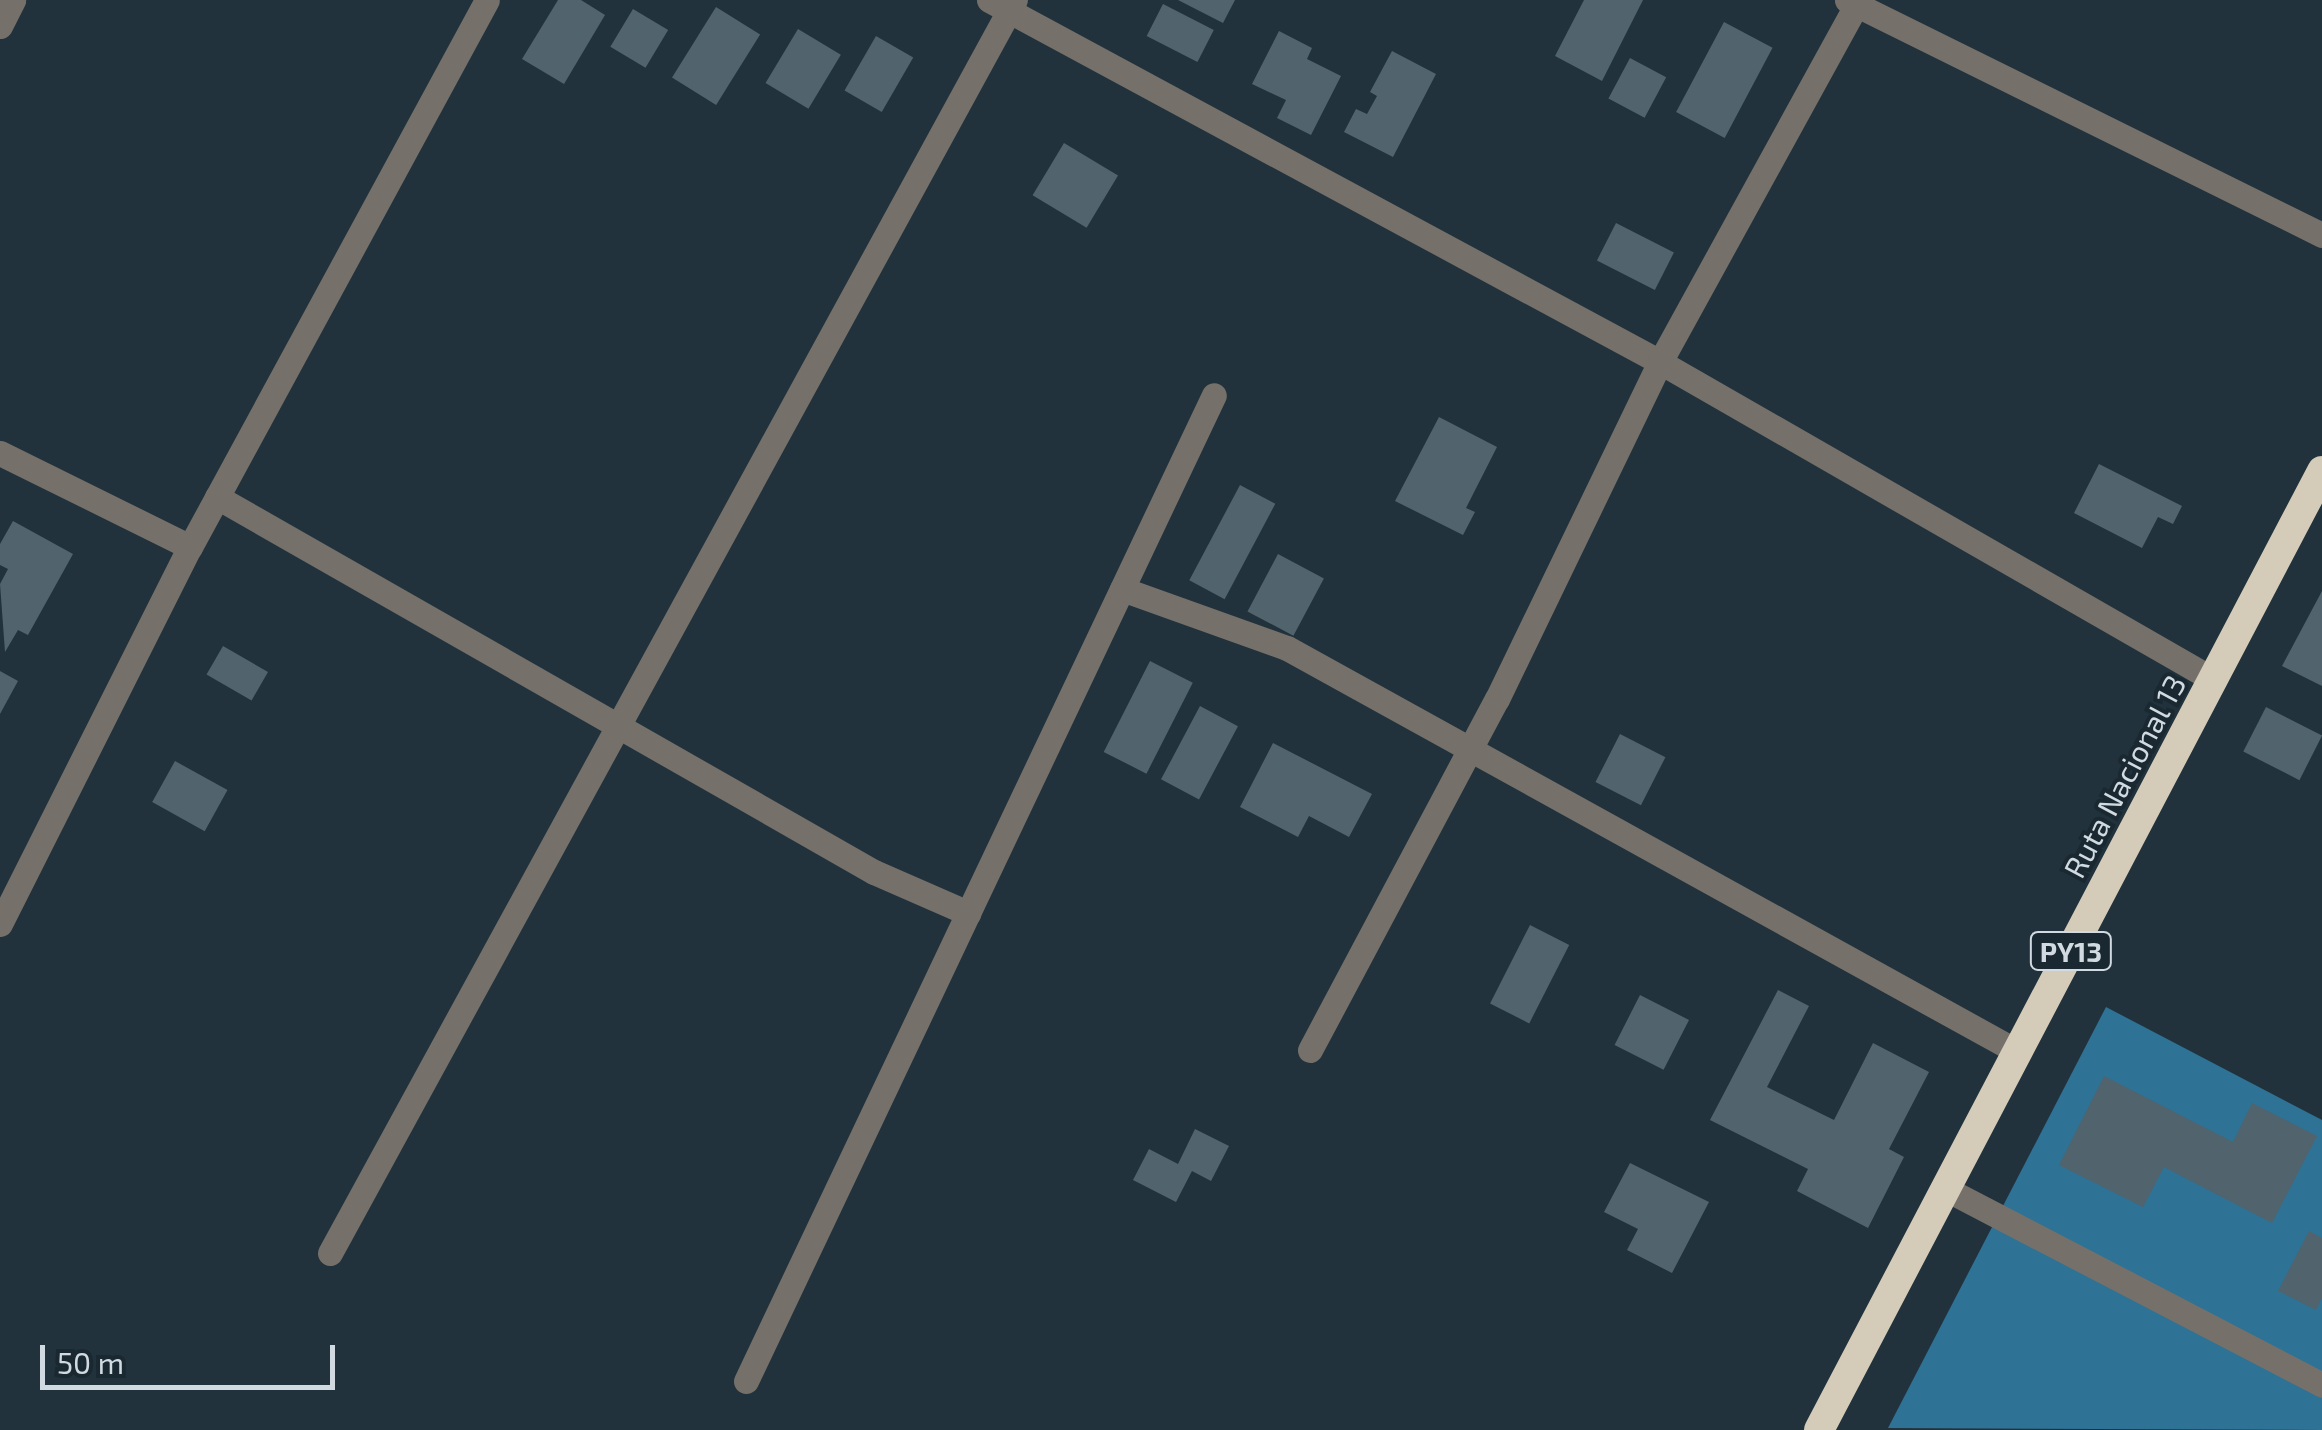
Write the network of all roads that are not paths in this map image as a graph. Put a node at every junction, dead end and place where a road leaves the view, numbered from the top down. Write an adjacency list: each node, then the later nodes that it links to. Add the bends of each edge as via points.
1 (13, 0): 5 (street)
2 (487, 0): 11 (street)
3 (1852, 2): 6 (street); 7 (street)
4 (1005, 3): 7 (street); 15 (street)
5 (0, 26)
6 (2322, 236)
7 (1660, 362): 14 (street); 16 (street)
8 (1214, 395): 13 (street)
9 (0, 452): 12 (street)
10 (2322, 472): 14 (highway, Ruta Nacional 13 / PY13)
11 (217, 496): 12 (street); 15 (street)
12 (190, 547): 18 (street)
13 (1122, 590): 16 (street, via 1287,648); 17 (street)
14 (2214, 680): 20 (highway, Ruta Nacional 13 / PY13)
15 (618, 726): 17 (street, via 874,872); 22 (street)
16 (1470, 749): 19 (street); 20 (street)
17 (968, 913): 23 (street)
18 (0, 924)
19 (1310, 1050)
20 (2018, 1052): 21 (highway, Ruta Nacional 13 / PY13)
21 (1946, 1188): 24 (street); 25 (highway, Ruta Nacional 13 / PY13)
22 (330, 1253)
23 (746, 1382)
24 (2322, 1384)
25 (1819, 1430)

